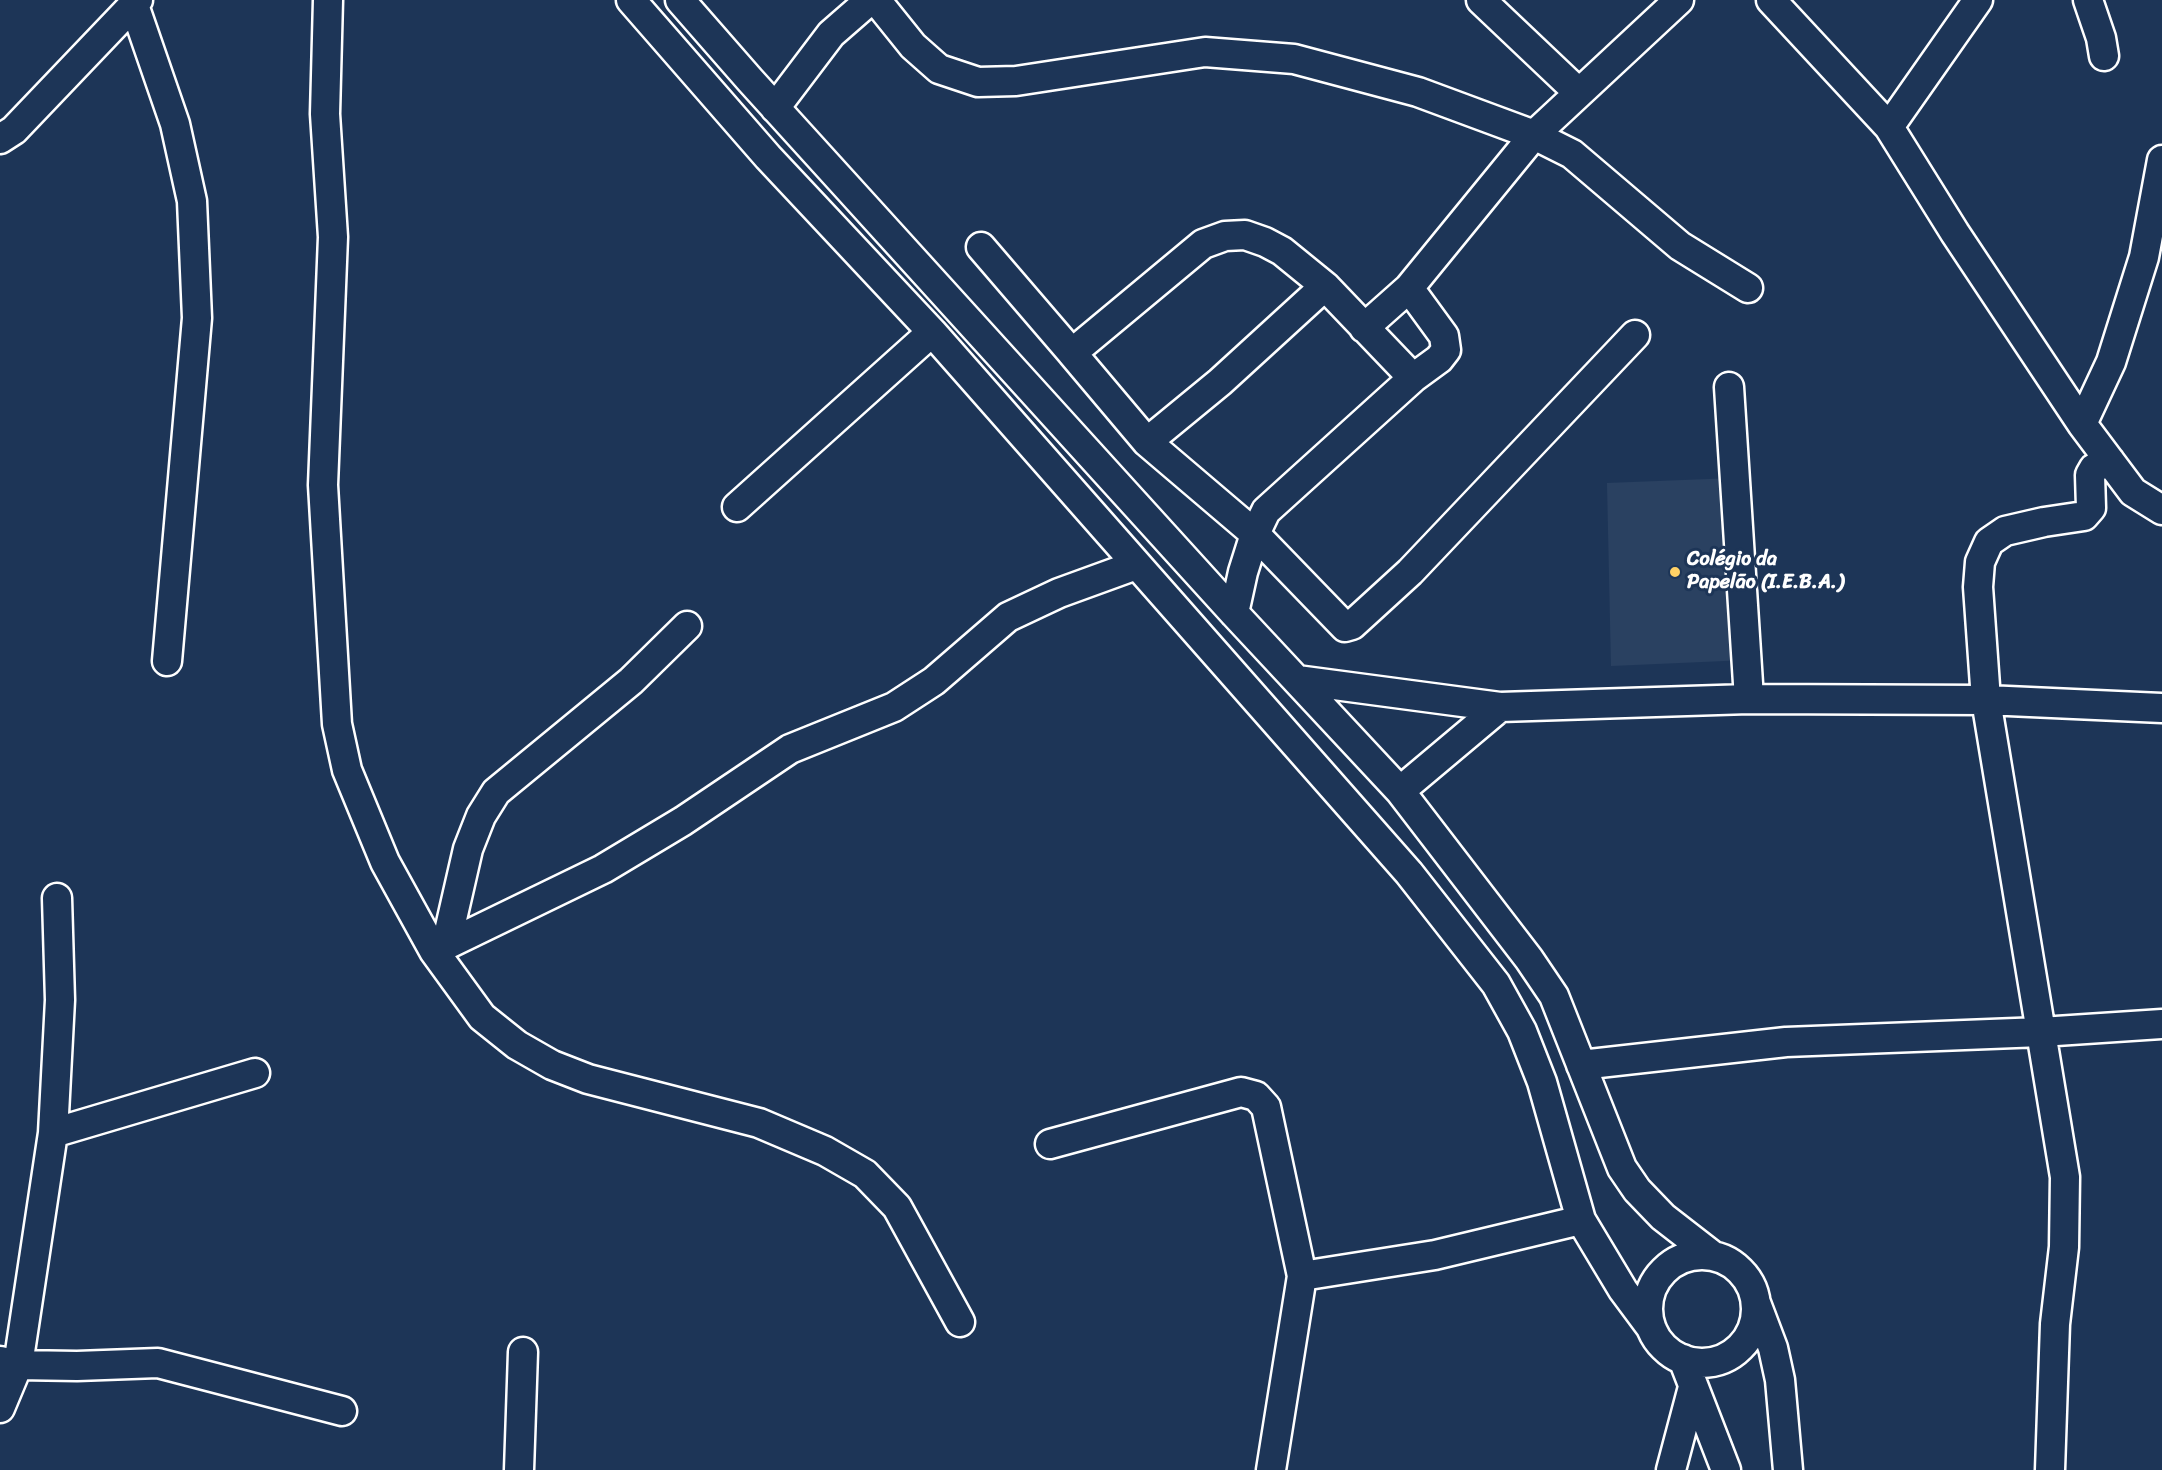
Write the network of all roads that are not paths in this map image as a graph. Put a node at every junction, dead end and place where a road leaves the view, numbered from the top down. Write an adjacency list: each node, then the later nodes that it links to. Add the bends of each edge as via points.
1 (328, 0): 46 (street, via 325,114 333,237 323,485 337,724 347,770 385,862)
2 (632, 0): 24 (street, via 768,157)
3 (680, 0): 14 (street)
4 (870, 0): 14 (street, via 831,34)
5 (876, 0): 16 (street, via 913,46 939,69 978,82 1016,81 1204,52 1282,58 1418,92)
6 (1481, 0): 13 (street)
7 (1679, 0): 13 (street)
8 (1771, 0): 15 (street)
9 (1978, 0): 15 (street)
10 (2088, 0): 12 (street)
11 (136, 3): 17 (street, via 14,130); 38 (street, via 175,124 192,201 197,318)
12 (2104, 56)
13 (1579, 93): 16 (street)
14 (775, 108): 36 (street)
15 (1889, 127): 29 (street)
16 (1534, 135): 21 (street); 22 (street, via 1572,154 1680,246)
17 (0, 139)
18 (2162, 160): 29 (street, via 2144,257 2111,362)
19 (981, 247): 26 (street)
20 (1325, 286): 23 (street); 26 (street, via 1282,250 1266,242 1245,235 1225,236 1203,244); 30 (street)
21 (1409, 288): 23 (street); 27 (street, via 1446,343 1439,359)
22 (1748, 288)
23 (1364, 328): 27 (street)
24 (932, 332): 32 (street); 35 (street)
25 (1635, 335): 34 (street, via 1410,572 1348,627)
26 (1072, 352): 30 (street)
27 (1413, 378): 34 (street, via 1266,511)
28 (1729, 387): 40 (street)
29 (2082, 424): 31 (street)
30 (1147, 442): 34 (street)
31 (2110, 461): 33 (street, via 2133,492); 41 (street, via 2094,468 2090,475 2091,508 2084,516 2005,531 1989,542 1980,562 1978,587)
32 (737, 507)
33 (2162, 510)
34 (1256, 534): 36 (street)
35 (1136, 566): 46 (street, via 1059,593 1008,617 934,681 894,707 790,749 603,869); 53 (street, via 1409,873 1496,984 1522,1031 1542,1082)
36 (1234, 613): 39 (street)
37 (687, 626): 46 (street, via 631,681 496,792 468,849)
38 (167, 661)
39 (1297, 680): 42 (street); 44 (street)
40 (1749, 699): 41 (street); 42 (street)
41 (1986, 700): 43 (street); 48 (street)
42 (1500, 706): 44 (street)
43 (2162, 708)
44 (1400, 791): 49 (street, via 1554,996)
45 (57, 898): 51 (street, via 60,1000)
46 (440, 948): 57 (street, via 482,1017 552,1065 588,1079 759,1123 825,1151 865,1174 897,1207)
47 (2162, 1024): 48 (street)
48 (2041, 1032): 49 (street, via 1786,1042); 70 (street, via 2065,1177)
49 (1581, 1065): 54 (street, via 1622,1168 1637,1190 1663,1217)
50 (255, 1073): 51 (street)
51 (53, 1133): 61 (street)
52 (1050, 1144): 55 (street, via 1241,1092 1256,1096 1266,1107)
53 (1581, 1220): 55 (street, via 1435,1255); 58 (street, via 1623,1290)
54 (1712, 1256): 56 (street, via 1742,1272); 58 (street, via 1683,1258 1660,1274 1648,1300)
55 (1302, 1276): 66 (street)
56 (1756, 1303): 60 (street, via 1749,1335 1735,1352 1715,1361); 69 (street, via 1780,1380)
57 (960, 1322)
58 (1652, 1329): 60 (street, via 1664,1347)
59 (523, 1352): 65 (street)
60 (1683, 1359): 62 (street)
61 (9, 1363): 63 (street); 64 (street, via 158,1363)
62 (1693, 1387): 67 (street); 68 (street)
63 (0, 1408)
64 (342, 1411)
65 (519, 1470)
66 (1271, 1470)
67 (1671, 1470)
68 (1726, 1470)
69 (1788, 1470)
70 (2050, 1470)

